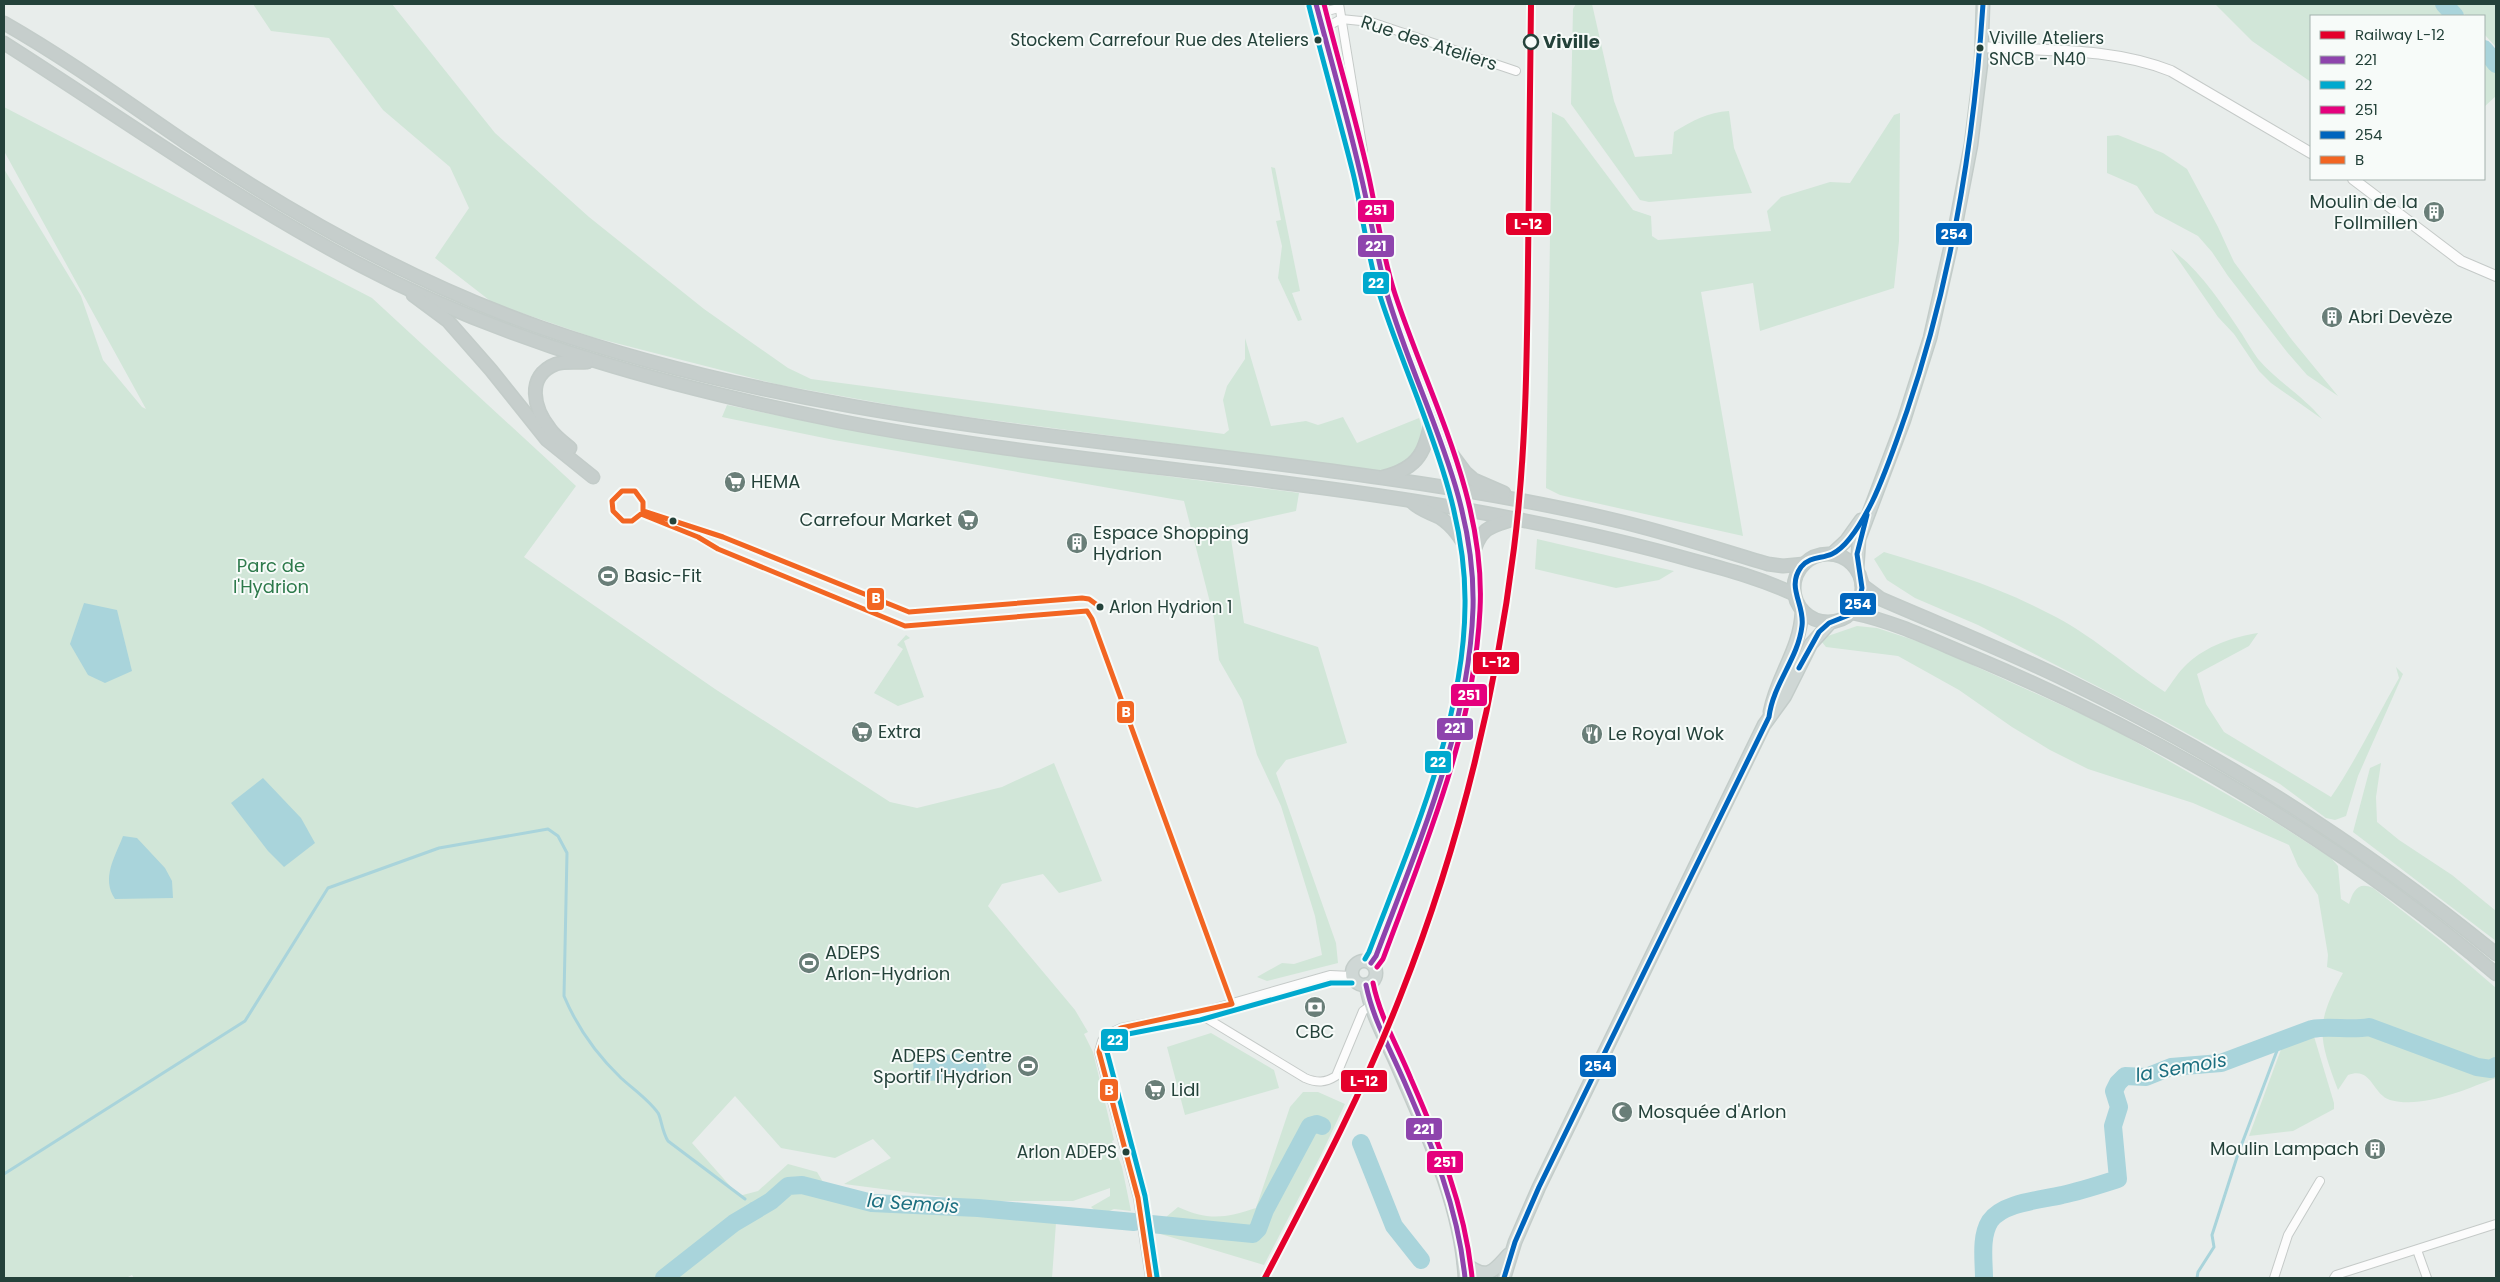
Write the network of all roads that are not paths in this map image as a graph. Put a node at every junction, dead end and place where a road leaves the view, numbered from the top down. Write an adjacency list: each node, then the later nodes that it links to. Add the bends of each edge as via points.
1 (1984, 4): 8 (main road)
2 (1339, 6): 3 (street); 4 (street)
3 (1317, 9): 6 (main road)
4 (1341, 19): 6 (street); 9 (street, Rue des Ateliers, via 1371,22); 11 (street, via 1363,151)
5 (4, 23): 18 (highway, via 222,166 329,231 468,299 586,343 665,367 779,394 926,420)
6 (1323, 29): 11 (main road)
7 (4, 43): 14 (highway, via 266,213)
8 (1982, 47): 10 (street, via 2108,54 2147,61 2170,71); 22 (main road, via 1971,145 1930,338 1904,420)
9 (1516, 71)
10 (2310, 152)
11 (1360, 172): 16 (main road, via 1387,294)
12 (2354, 180): 13 (street, via 2461,261)
13 (2496, 276)
14 (403, 287): 15 (highway); 15 (highway, via 448,321 547,440 593,477 580,458 550,430 534,399 536,383 544,371 557,364)
15 (593, 361): 21 (highway, via 766,405 936,438)
16 (1432, 417): 17 (main road); 18 (highway, via 1422,454 1411,466)
17 (1440, 440): 19 (main road); 20 (highway, via 1465,472)
18 (1381, 477): 19 (highway)
19 (1458, 489): 20 (highway); 23 (main road)
20 (1489, 490): 27 (highway, via 1523,501 1617,521 1768,564)
21 (1410, 500): 23 (highway); 26 (highway, via 1417,508 1438,516 1454,529)
22 (1870, 505): 25 (main road, via 1846,541); 28 (main road, via 1859,539)
23 (1464, 509): 24 (highway); 26 (main road)
24 (1516, 518): 26 (highway, via 1488,528 1478,538); 30 (highway, via 1652,548 1763,580)
25 (1832, 554): 27 (highway, via 1817,556); 28 (highway, via 1846,559)
26 (1472, 557): 36 (main road, via 1473,611 1456,721 1422,827)
27 (1804, 564): 30 (highway, via 1796,578)
28 (1857, 570): 29 (highway)
29 (1862, 584): 32 (highway, via 1861,600); 35 (highway, via 1881,599 2050,672 2186,742 2365,855)
30 (1794, 594): 31 (highway)
31 (1802, 611): 33 (highway, via 1815,620); 34 (main road, via 1798,642 1773,696)
32 (1853, 613): 33 (highway); 37 (highway, via 1881,619 2004,670 2180,758 2337,854 2428,919)
33 (1830, 623): 34 (main road, via 1811,644 1785,696)
34 (1769, 717): 45 (main road, via 1598,1061)
35 (2496, 954)
36 (1371, 963): 38 (main road, via 1362,961 1357,964); 39 (main road, via 1376,976 1372,983)
37 (2496, 974)
38 (1352, 976): 39 (main road, via 1356,983); 41 (street, via 1330,975)
39 (1366, 985): 40 (main road)
40 (1370, 1006): 41 (street, via 1363,1010 1336,1076 1328,1082 1305,1078); 46 (main road, via 1446,1186)
41 (1198, 1013): 47 (street, via 1121,1028 1106,1035 1099,1052 1138,1198)
42 (2320, 1181): 50 (street, via 2288,1235)
43 (2496, 1224): 44 (street)
44 (2417, 1250): 51 (street); 52 (street)
45 (1511, 1251): 46 (main road, via 1490,1272 1478,1273); 49 (main road)
46 (1464, 1262): 48 (main road)
47 (1150, 1278)
48 (1465, 1278)
49 (1504, 1278)
50 (2274, 1278)
51 (2334, 1278)
52 (2426, 1278)

